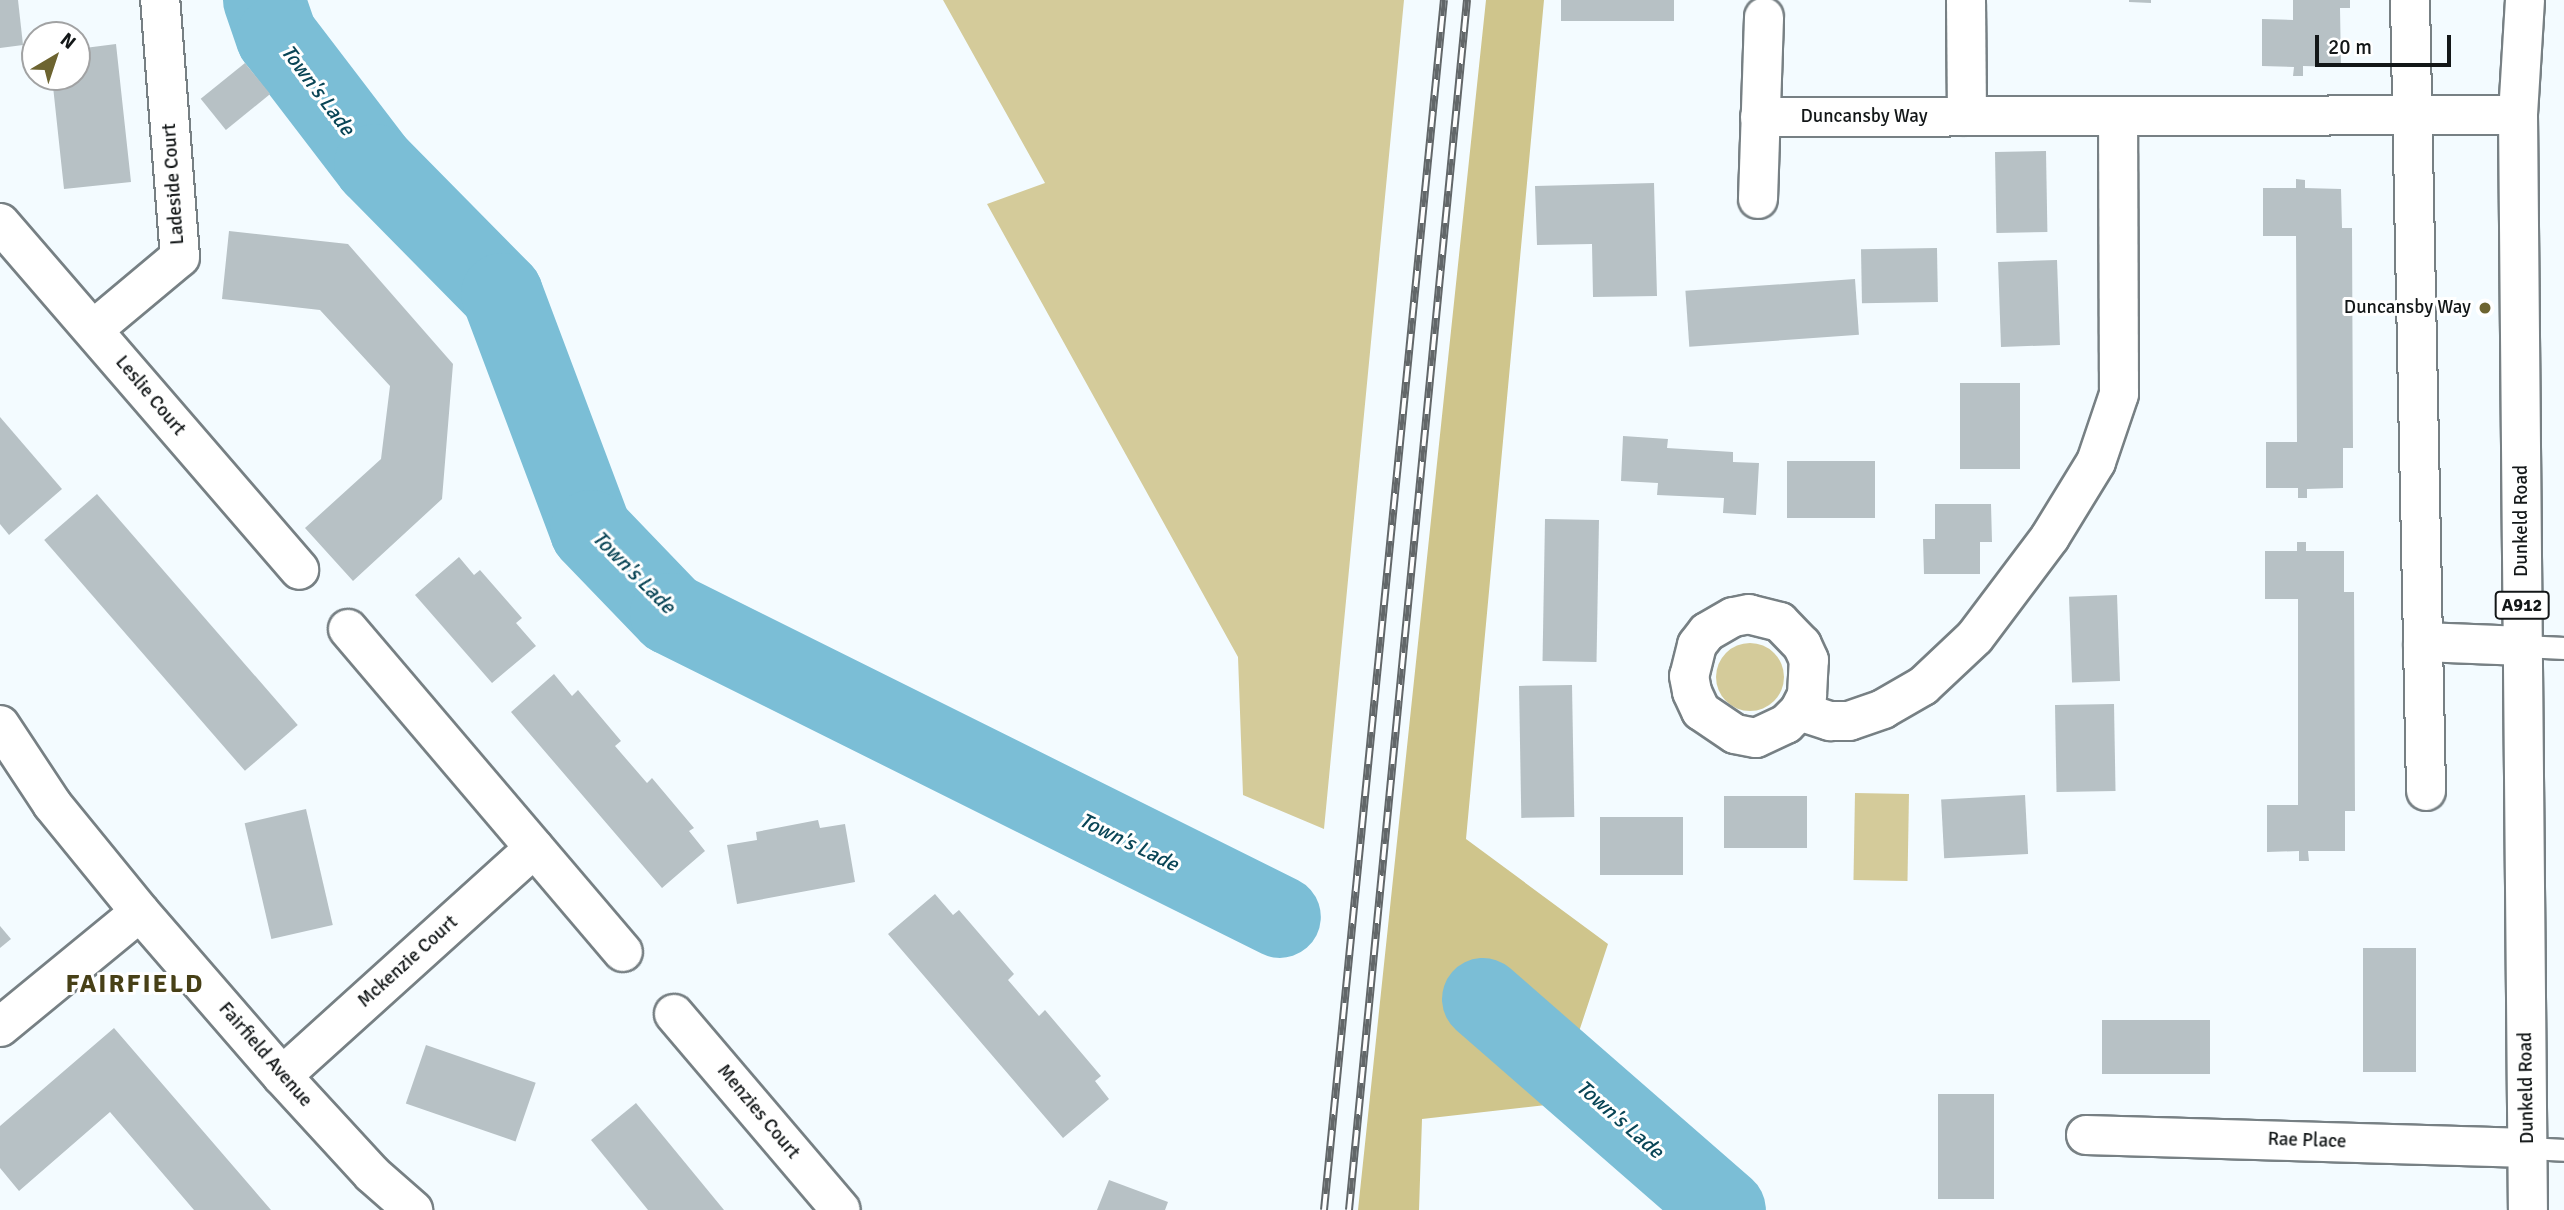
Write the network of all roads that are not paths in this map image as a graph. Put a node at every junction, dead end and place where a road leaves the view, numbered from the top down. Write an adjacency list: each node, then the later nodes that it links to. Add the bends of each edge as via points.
1 (160, 0): 13 (street, Ladeside Court, via 180,257)
2 (1966, 0): 7 (street)
3 (2410, 0): 6 (street)
4 (2525, 0): 9 (street, Dunkeld Road / A912)
5 (1764, 17): 10 (street)
6 (2411, 115): 8 (street, Duncansby Way); 9 (street, Duncansby Way); 16 (street)
7 (1967, 116): 8 (street, Duncansby Way); 10 (street, Duncansby Way)
8 (2118, 116): 19 (street, via 2119,394 2096,462 2016,584 1975,637 1923,686 1883,709 1849,721 1830,721)
9 (2518, 116): 17 (street, Dunkeld Road / A912)
10 (1760, 117): 11 (street)
11 (1758, 199)
12 (0, 223): 13 (street, Leslie Court)
13 (94, 329): 14 (street, Leslie Court)
14 (299, 570)
15 (348, 629): 22 (street)
16 (2423, 642): 17 (street); 21 (street)
17 (2522, 646): 18 (lane); 29 (street, Dunkeld Road / A912)
18 (2564, 648)
19 (1799, 710)
20 (0, 725): 23 (street, Fairfield Avenue, via 52,804)
21 (2426, 791)
22 (534, 848): 24 (street); 27 (street, Mckenzie Court)
23 (140, 912): 26 (street); 27 (street, Fairfield Avenue)
24 (623, 953)
25 (674, 1014): 31 (street, Menzies Court)
26 (0, 1027)
27 (282, 1076): 30 (street, Fairfield Avenue, via 372,1174)
28 (2086, 1135): 29 (street, Rae Place)
29 (2546, 1149): 32 (street, Dunkeld Road / A912)
30 (413, 1210)
31 (841, 1210)
32 (2528, 1210)

